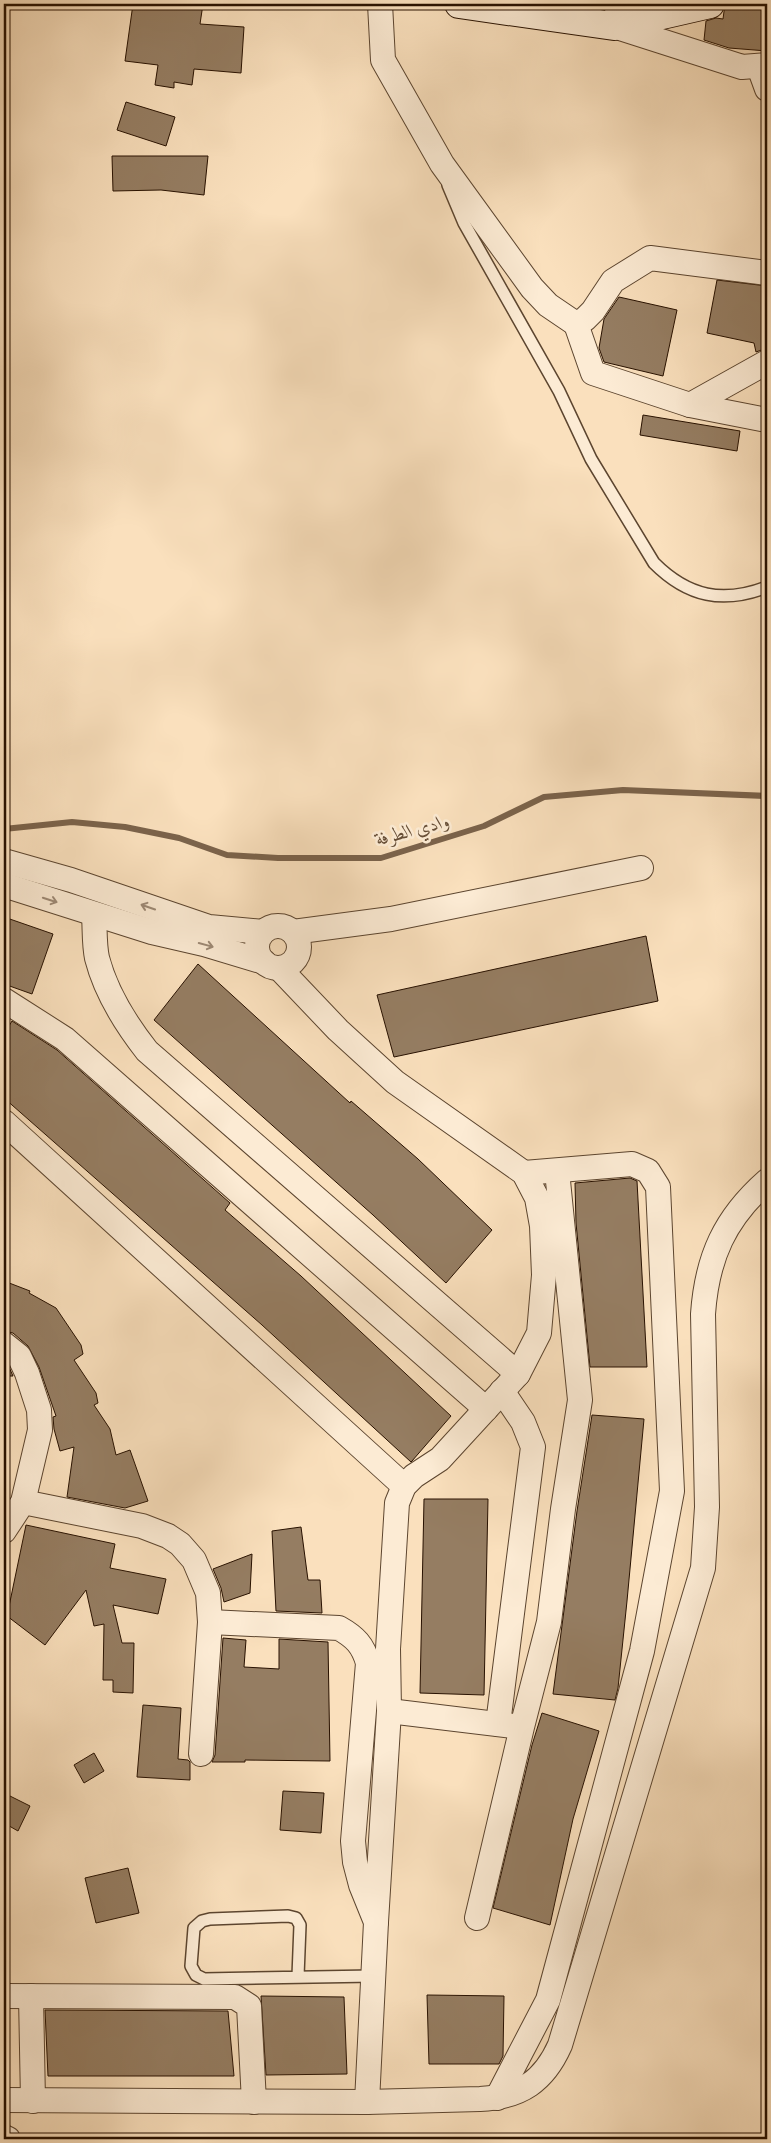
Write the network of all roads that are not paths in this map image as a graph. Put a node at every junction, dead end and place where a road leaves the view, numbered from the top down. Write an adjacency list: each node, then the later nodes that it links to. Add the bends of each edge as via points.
1 (380, 4): 6 (street, via 383,60)
2 (459, 4): 4 (street)
3 (710, 4): 4 (street)
4 (616, 15): 5 (street)
5 (765, 74)
6 (442, 164): 8 (street, via 532,288 548,305); 12 (lane, via 464,223 559,391 591,459 654,563 683,586 701,593 738,596)
7 (767, 272): 8 (street, via 650,258 613,281 594,311)
8 (576, 324): 10 (street, via 593,373)
9 (767, 362): 10 (street)
10 (690, 405): 11 (street)
11 (767, 420)
12 (767, 587)
13 (4, 862): 17 (street, one-way to 13, via 202,925 71,880)
14 (642, 868): 18 (street, via 391,919)
15 (4, 885): 16 (street, one-way to 16)
16 (94, 915): 19 (street, one-way to 19, via 204,944); 26 (street, via 97,957 106,983 116,1006 147,1051)
17 (263, 932): 18 (street, via 278,926); 19 (street, via 257,948 259,956)
18 (293, 932): 19 (street, via 300,946 294,962 287,967)
19 (271, 966): 23 (street, via 395,1082)
20 (4, 1000): 27 (street, via 65,1039)
21 (4, 1122): 28 (street)
22 (557, 1171): 23 (street); 34 (street, via 580,1400 549,1622); 42 (street, via 632,1164 648,1171 658,1187 672,1490 642,1651 548,2000)
23 (524, 1173): 26 (street, via 537,1198 544,1275 539,1333)
24 (767, 1181): 42 (street, via 732,1218 710,1264 705,1288 707,1516 703,1568 684,1635 560,2045 553,2061 529,2086)
25 (4, 1344): 29 (street, via 19,1356 39,1410 40,1430)
26 (510, 1382): 27 (street); 33 (street, via 533,1448)
27 (486, 1409): 28 (street, via 440,1459)
28 (404, 1486): 32 (street, via 397,1504 388,1649)
29 (23, 1502): 30 (street); 31 (street, via 142,1526 168,1536 194,1560 202,1576 208,1593)
30 (4, 1531)
31 (210, 1622): 35 (street); 37 (street, via 339,1628 353,1636 363,1648 368,1663 352,1841 361,1885)
32 (389, 1711): 33 (street); 37 (street)
33 (498, 1724): 34 (street)
34 (522, 1727): 36 (street)
35 (201, 1754)
36 (477, 1918)
37 (376, 1922): 39 (street)
38 (298, 1976): 38 (lane, via 204,1979 196,1975 191,1966 194,1928 210,1919 296,1918 300,1925); 39 (lane)
39 (373, 1976): 46 (street)
40 (4, 1996): 41 (street)
41 (31, 1996): 44 (street); 45 (street, via 235,1997 250,2006)
42 (497, 2098): 46 (street)
43 (4, 2100): 44 (street)
44 (33, 2101): 45 (street)
45 (254, 2102): 46 (street)
46 (367, 2102)
47 (4, 2137): 48 (street)
48 (8, 2139)

